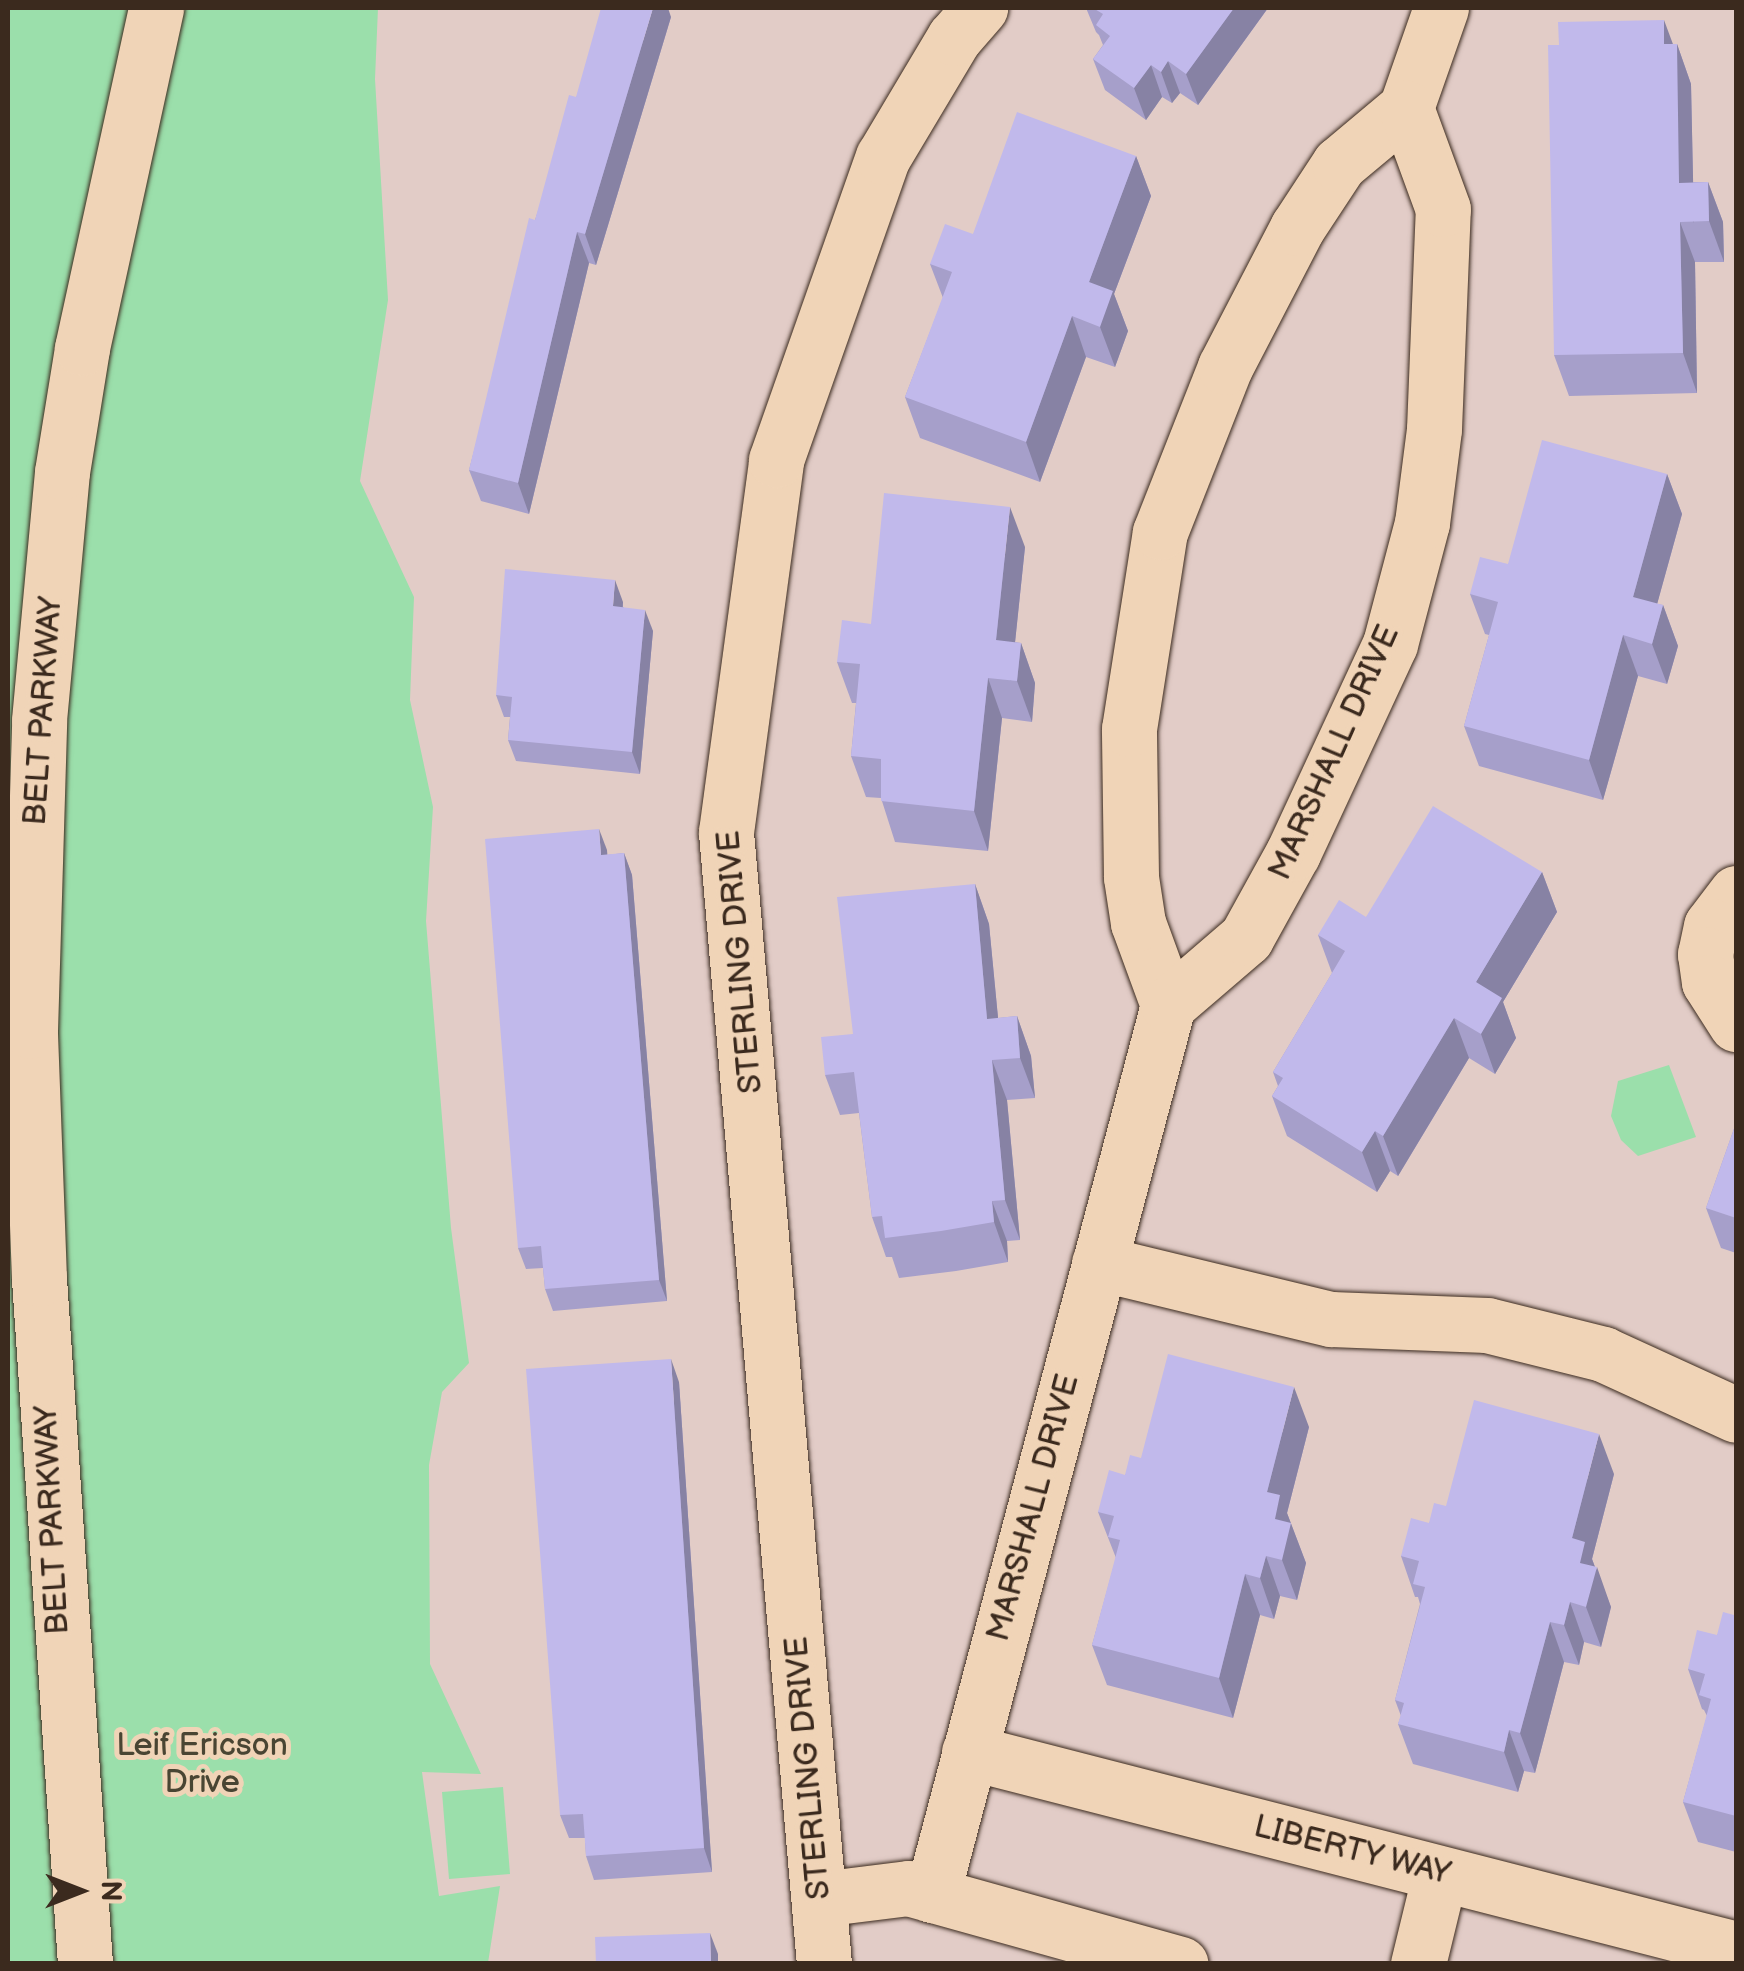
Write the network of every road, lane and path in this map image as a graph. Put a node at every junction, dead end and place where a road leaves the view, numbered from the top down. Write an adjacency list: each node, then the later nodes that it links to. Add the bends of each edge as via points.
1 (156, 8): 15 (main road, BELT PARKWAY, via 82,348 62,472 39,720 30,1030)
2 (980, 8): 13 (main road, STERLING DRIVE, via 954,38 883,157 776,460 726,832)
3 (1441, 8): 4 (main road)
4 (1406, 108): 6 (main road, MARSHALL DRIVE, via 1442,209 1434,429 1422,523 1390,644 1293,854 1246,938); 6 (main road, via 1339,164 1298,228 1225,367 1160,532 1129,729 1131,877 1138,923)
5 (1736, 893): 7 (main road, via 1711,926 1706,954 1709,982)
6 (1168, 1006): 8 (main road, MARSHALL DRIVE)
7 (1736, 1024)
8 (1099, 1263): 9 (main road, via 1331,1319 1487,1324 1603,1354); 10 (main road, MARSHALL DRIVE)
9 (1736, 1415)
10 (969, 1752): 11 (main road, LIBERTY WAY); 12 (main road, MARSHALL DRIVE)
11 (1440, 1874): 14 (main road, LIBERTY WAY); 18 (main road)
12 (932, 1895): 13 (main road, via 908,1888); 17 (main road)
13 (820, 1899): 16 (main road, STERLING DRIVE)
14 (1736, 1949)
15 (85, 1964)
16 (824, 1964)
17 (1180, 1964)
18 (1418, 1964)

